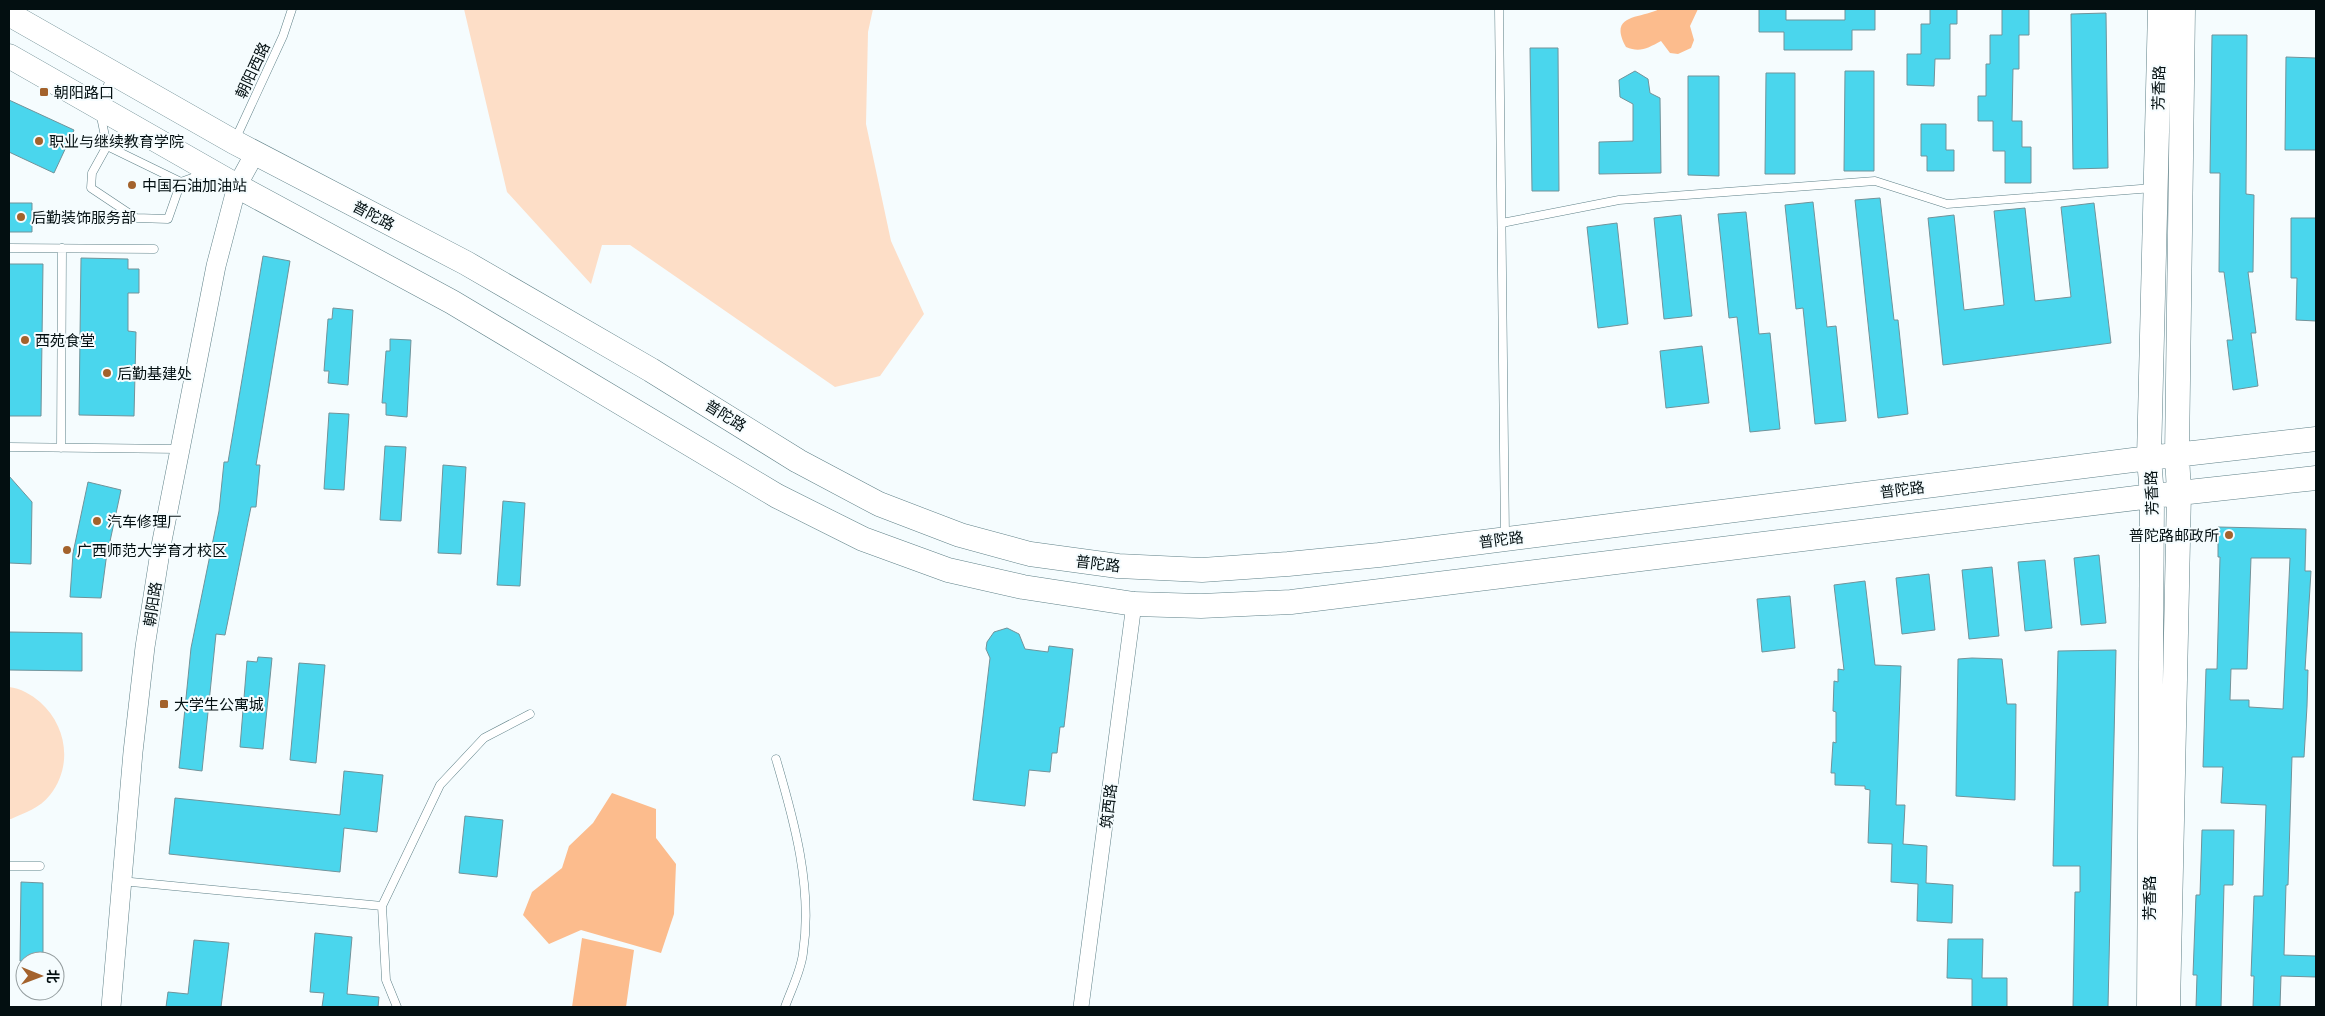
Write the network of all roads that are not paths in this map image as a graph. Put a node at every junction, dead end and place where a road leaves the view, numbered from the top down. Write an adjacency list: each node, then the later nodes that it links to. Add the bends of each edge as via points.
1 (292, 9): 10 (lane, 朝阳西路)
2 (1499, 9): 15 (lane)
3 (2160, 9): 14 (main road, 芳香路)
4 (2183, 9): 23 (main road, 芳香路)
5 (9, 14): 7 (main road, 普陀路)
6 (9, 56): 8 (main road)
7 (112, 73): 8 (lane); 10 (main road, 普陀路)
8 (99, 107): 9 (lane); 11 (main road)
9 (107, 146): 12 (lane); 12 (lane, via 92,173 91,188 136,218 168,219)
10 (244, 147): 13 (street, 朝阳路); 28 (main road, 普陀路, via 466,263 717,409 798,461 879,504 960,535 1030,554 1118,566 1202,570 1288,564)
11 (212, 171): 12 (lane); 13 (main road)
12 (181, 182)
13 (237, 186): 22 (street, 朝阳路, via 216,266); 29 (main road, via 452,302 777,496 863,539 948,570 1023,588)
14 (2156, 187): 15 (lane, via 1947,204 1875,181 1618,200); 24 (main road, 芳香路)
15 (1502, 223): 28 (lane)
16 (9, 248): 17 (lane)
17 (62, 248): 18 (lane); 21 (lane)
18 (154, 249)
19 (2316, 439): 23 (main road, 普陀路)
20 (9, 448): 21 (lane)
21 (61, 448): 22 (lane)
22 (179, 449): 34 (street, 朝阳路, via 145,647)
23 (2177, 455): 24 (main road, 普陀路); 26 (main road, 芳香路)
24 (2149, 458): 27 (main road, 芳香路); 28 (main road, 普陀路)
25 (2316, 478): 26 (main road)
26 (2179, 493): 27 (main road); 41 (main road, 芳香路)
27 (2152, 496): 29 (main road, via 1291,602 1201,606); 40 (main road, 芳香路)
28 (1505, 538)
29 (1134, 604): 39 (street, 筑西路)
30 (530, 714): 35 (lane, via 484,738 440,785)
31 (776, 759): 38 (lane, via 793,816 805,887 803,954)
32 (9, 866): 33 (lane)
33 (40, 866)
34 (121, 881): 35 (lane); 36 (street, 朝阳路)
35 (382, 906): 37 (lane, via 386,980)
36 (111, 1007)
37 (397, 1007)
38 (784, 1007)
39 (1081, 1007)
40 (2149, 1007)
41 (2168, 1007)

